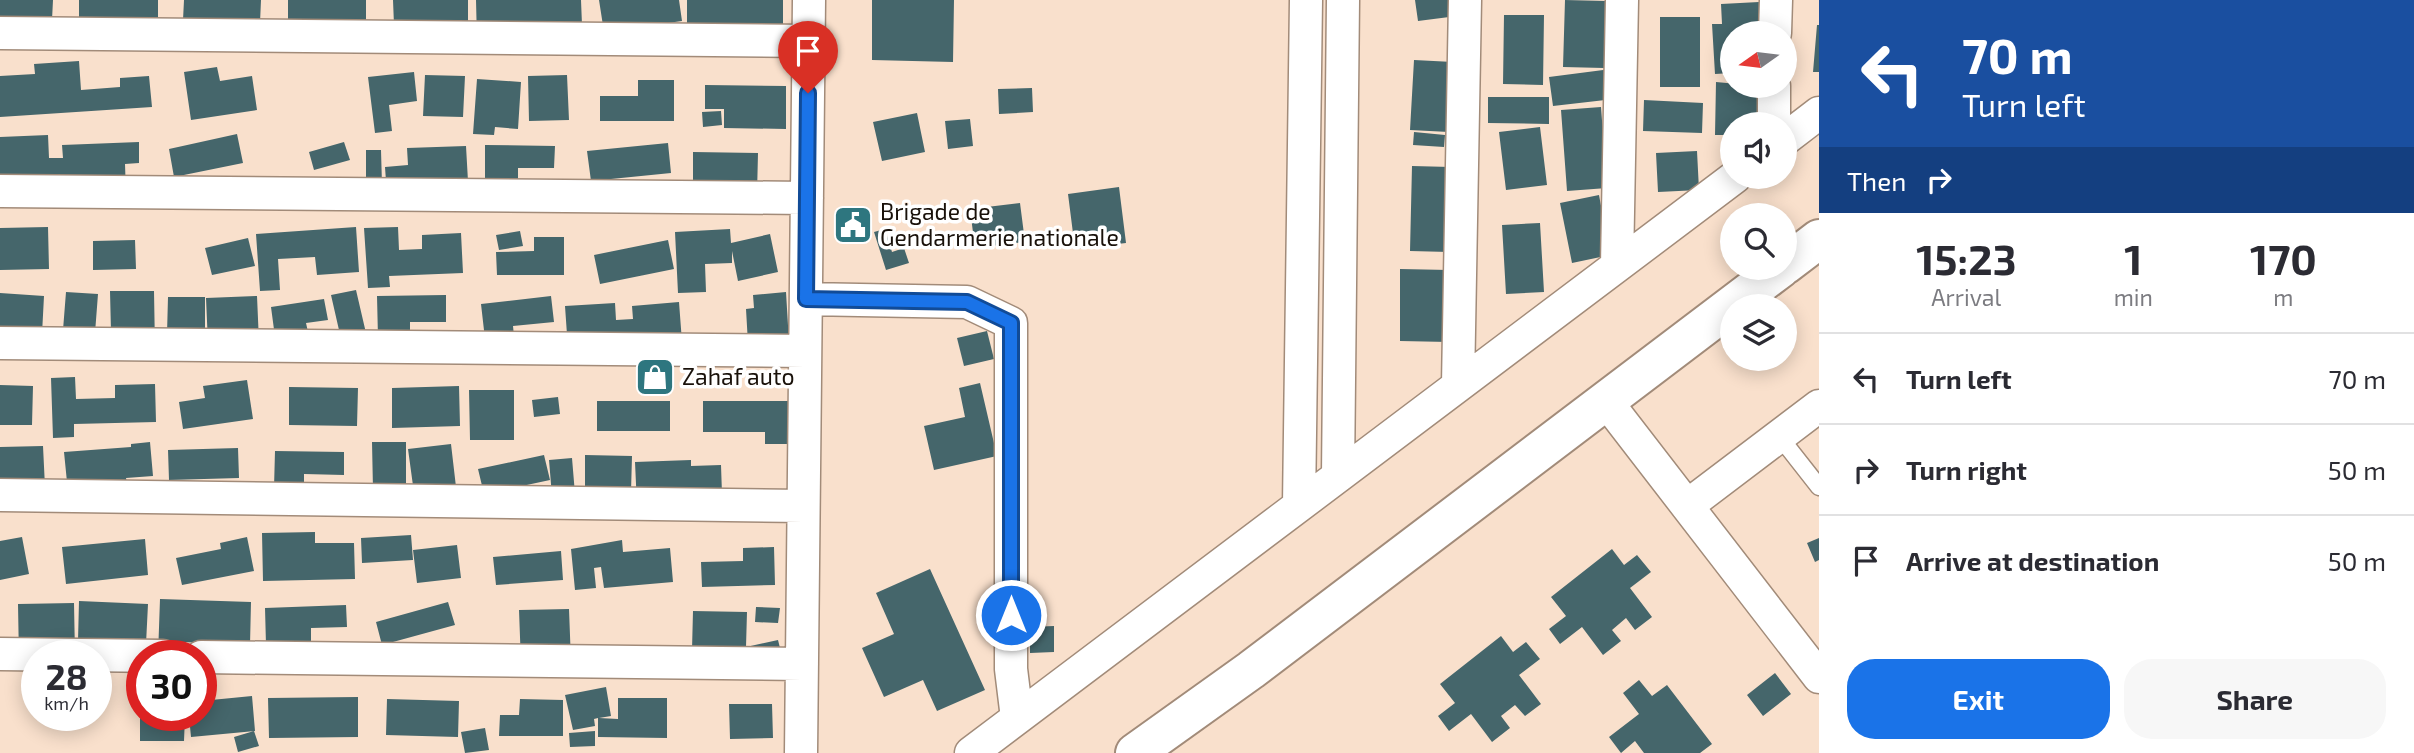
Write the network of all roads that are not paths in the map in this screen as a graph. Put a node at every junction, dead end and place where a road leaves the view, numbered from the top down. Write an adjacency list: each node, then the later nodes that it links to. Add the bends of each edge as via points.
1 (809, 0): 9 (street)
2 (1306, 0): 29 (street)
3 (1343, 0): 26 (street)
4 (1465, 0): 22 (street)
5 (1622, 0): 17 (street)
6 (1776, 0): 7 (street)
7 (1775, 21)
8 (0, 33): 9 (street)
9 (808, 41): 14 (street)
10 (1819, 113): 11 (street)
11 (1797, 130)
12 (1720, 188): 17 (street)
13 (0, 191): 14 (street)
14 (807, 198): 19 (street)
15 (1819, 239): 16 (main road)
16 (1797, 256)
17 (1618, 265): 22 (street)
18 (1765, 280): 23 (main road)
19 (806, 299): 21 (street); 38 (street, via 967,302 1011,323 1011,669)
20 (0, 343): 21 (street)
21 (805, 351): 30 (street)
22 (1458, 385): 26 (street)
23 (1606, 401): 31 (street); 36 (main road)
24 (1819, 406): 25 (street)
25 (1779, 436): 27 (lane); 31 (street)
26 (1338, 475): 29 (street)
27 (1819, 487)
28 (0, 495): 30 (street)
29 (1299, 505): 38 (street)
30 (803, 506): 35 (street)
31 (1687, 506): 37 (street)
32 (0, 654): 33 (street)
33 (126, 656)
34 (217, 657): 35 (street)
35 (802, 664): 39 (street)
36 (1251, 670): 41 (main road); 42 (main road)
37 (1819, 677)
38 (1017, 718): 40 (street)
39 (801, 753)
40 (971, 753)
41 (1135, 753)
42 (1167, 753)

